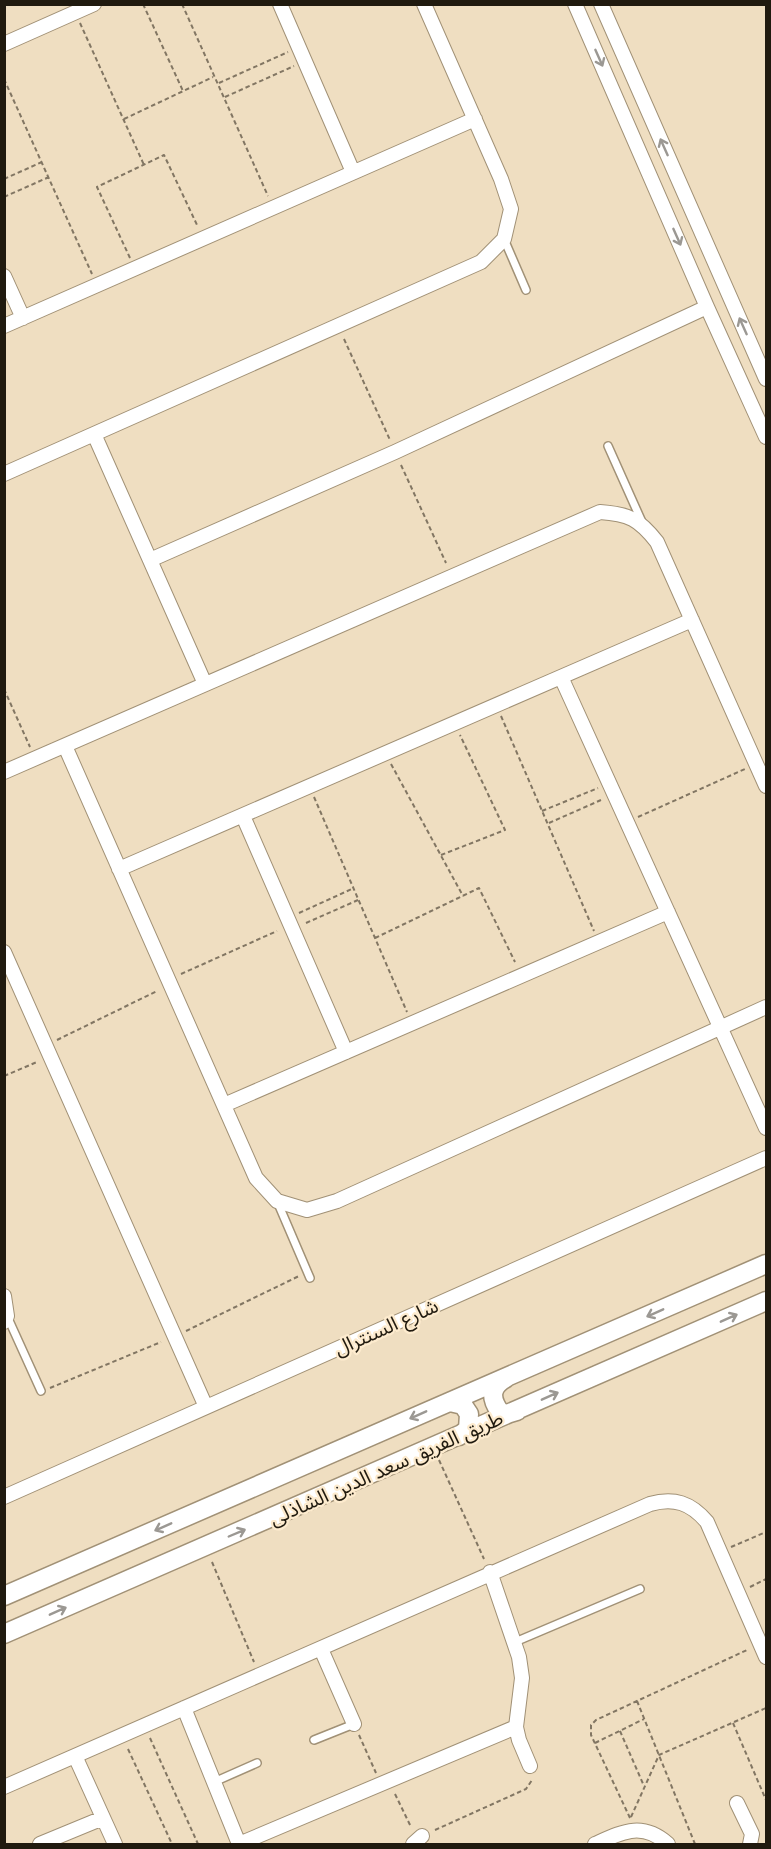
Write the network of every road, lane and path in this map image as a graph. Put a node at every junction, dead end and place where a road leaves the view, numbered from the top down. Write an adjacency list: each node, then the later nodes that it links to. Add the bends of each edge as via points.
1 (94, 4): 8 (street)
2 (143, 4): 15 (path)
3 (182, 4): 12 (path)
4 (280, 4): 10 (street)
5 (424, 4): 18 (street)
6 (575, 4): 32 (street, one-way to 32)
7 (601, 4): 35 (street, one-way to 7)
8 (76, 13): 9 (street); 17 (path)
9 (4, 44)
10 (299, 47): 11 (street); 14 (path)
11 (304, 61): 16 (path); 21 (street)
12 (214, 76): 14 (path); 15 (path)
13 (4, 79): 19 (path)
14 (218, 84): 16 (path)
15 (183, 91): 17 (path)
16 (224, 98): 25 (path)
17 (124, 119): 20 (path)
18 (475, 119): 21 (street); 27 (street, via 511,209)
19 (42, 162): 22 (path); 23 (path)
20 (144, 165): 26 (path, via 164,155); 28 (path, via 97,187)
21 (353, 172): 25 (street)
22 (49, 177): 24 (path); 30 (path)
23 (4, 179)
24 (4, 197)
25 (273, 208): 26 (street)
26 (203, 238): 28 (street)
27 (504, 239): 31 (lane); 36 (street, via 482,262)
28 (135, 268): 30 (street)
29 (4, 276): 33 (street)
30 (97, 285): 33 (street)
31 (526, 290)
32 (707, 307): 37 (street); 41 (street)
33 (23, 318): 34 (street)
34 (4, 326)
35 (766, 380)
36 (94, 434): 39 (street); 41 (street)
37 (766, 437)
38 (608, 446): 40 (lane)
39 (4, 474)
40 (643, 524): 42 (street, via 657,542); 44 (street, via 622,514 600,512 589,516)
41 (150, 560): 44 (street)
42 (692, 620): 43 (street); 51 (street)
43 (561, 677): 46 (street); 55 (street)
44 (205, 684): 48 (street)
45 (4, 689): 50 (path)
46 (496, 705): 47 (street); 56 (path)
47 (454, 724): 49 (street); 60 (path, via 505,830)
48 (65, 746): 50 (street); 61 (street)
49 (386, 753): 53 (street); 60 (path)
50 (35, 759): 52 (street)
51 (757, 764): 54 (street); 58 (path)
52 (4, 772)
53 (309, 786): 57 (street); 62 (path)
54 (766, 786)
55 (612, 789): 56 (path); 58 (street); 59 (path)
56 (542, 811): 59 (path)
57 (243, 816): 61 (street); 66 (street)
58 (627, 822): 65 (street)
59 (548, 824): 68 (path)
60 (441, 855): 63 (path)
61 (119, 869): 71 (street)
62 (354, 888): 64 (path); 66 (path)
63 (464, 896): 67 (path); 70 (path, via 479,888)
64 (358, 899): 66 (path); 67 (path)
65 (668, 912): 68 (street); 74 (street)
66 (290, 924): 71 (path); 76 (street)
67 (375, 939): 73 (path)
68 (599, 942): 70 (street)
69 (4, 952): 75 (street)
70 (521, 976): 73 (street)
71 (170, 982): 75 (path); 78 (street)
72 (766, 1007): 74 (street)
73 (412, 1023): 76 (street)
74 (721, 1027): 79 (street); 81 (street, via 337,1201 307,1210)
75 (48, 1050): 77 (path); 90 (street)
76 (346, 1052): 78 (street)
77 (4, 1076)
78 (224, 1105): 81 (street, via 256,1178)
79 (766, 1128)
80 (766, 1158): 90 (street, شارع السنترال)
81 (277, 1201): 83 (lane)
82 (766, 1264): 87 (street, طريق الفريق سعد الدين الشاذلى, one-way to 87)
83 (310, 1278)
84 (4, 1296): 86 (street)
85 (766, 1301): 91 (street, طريق الفريق سعد الدين الشاذلى, one-way to 85)
86 (6, 1319): 88 (lane)
87 (507, 1377): 89 (street, طريق الفريق سعد الدين الشاذلى); 91 (street, via 498,1382 493,1399 500,1412)
88 (41, 1391)
89 (450, 1402): 92 (street, via 459,1403 469,1414 468,1429); 102 (street, طريق الفريق سعد الدين الشاذلى, one-way to 102)
90 (206, 1407): 94 (street, شارع السنترال)
91 (518, 1411): 92 (street, طريق الفريق سعد الدين الشاذلى)
92 (457, 1437): 93 (street, طريق الفريق سعد الدين الشاذلى)
93 (433, 1448): 96 (street, طريق الفريق سعد الدين الشاذلى, one-way to 93); 98 (path)
94 (4, 1497)
95 (766, 1532): 97 (path)
96 (206, 1546): 103 (street, طريق الفريق سعد الدين الشاذلى, one-way to 96); 107 (path)
97 (720, 1551): 98 (street, via 699,1512 682,1502 663,1500); 101 (street)
98 (490, 1572): 104 (street); 105 (street)
99 (766, 1579): 101 (path)
100 (640, 1589): 104 (lane)
101 (738, 1592): 106 (street)
102 (4, 1596)
103 (4, 1634)
104 (515, 1642): 115 (street, via 522,1678)
105 (321, 1649): 107 (street); 113 (street)
106 (764, 1650): 108 (path)
107 (259, 1675): 109 (street)
108 (637, 1701): 111 (path); 119 (path, via 593,1722 590,1731)
109 (183, 1708): 114 (street); 124 (street)
110 (766, 1708): 112 (path)
111 (644, 1719): 116 (path); 120 (path)
112 (733, 1723): 120 (path); 128 (path)
113 (354, 1724): 118 (lane); 125 (path)
114 (144, 1725): 117 (street); 135 (path)
115 (516, 1726): 123 (street); 125 (street)
116 (620, 1731): 119 (path); 127 (path)
117 (122, 1735): 121 (street); 134 (path)
118 (314, 1740)
119 (595, 1743): 127 (path, via 630,1819)
120 (659, 1755): 127 (path); 138 (path)
121 (75, 1756): 126 (street); 130 (street)
122 (257, 1763): 124 (lane)
123 (530, 1766): 131 (path, via 532,1780 526,1789)
124 (214, 1782): 125 (street, via 239,1844)
125 (384, 1783): 131 (path)
126 (4, 1787)
127 (645, 1787)
128 (766, 1800)
129 (738, 1803): 139 (street, via 752,1834)
130 (103, 1818): 132 (street); 133 (street)
131 (417, 1840)
132 (40, 1845)
133 (115, 1845)
134 (172, 1845)
135 (198, 1845)
136 (595, 1845): 137 (street, via 635,1830 660,1837)
137 (668, 1845)
138 (695, 1845)
139 (750, 1845)

